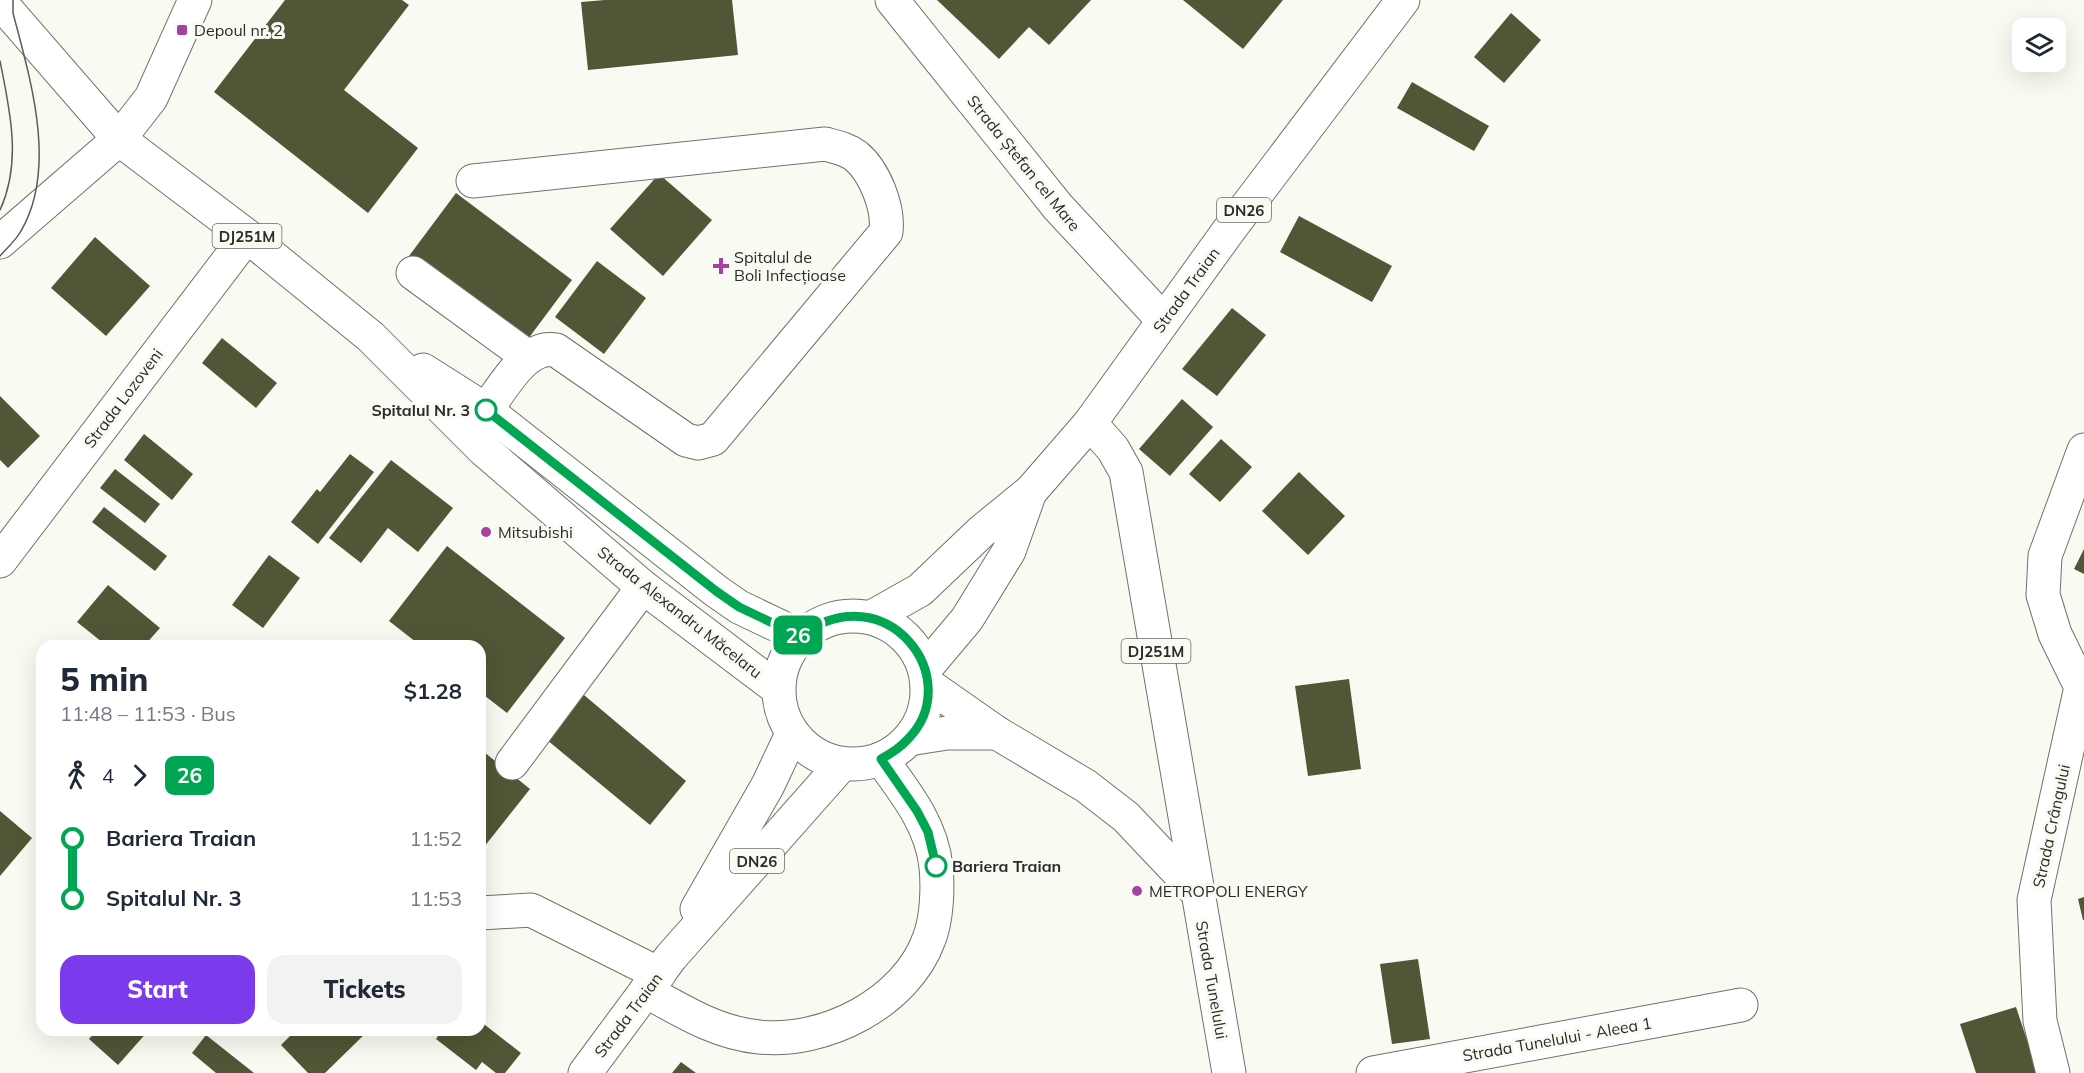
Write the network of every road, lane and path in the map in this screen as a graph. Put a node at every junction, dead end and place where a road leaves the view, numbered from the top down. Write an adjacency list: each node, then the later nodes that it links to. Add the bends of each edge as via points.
1 (195, 0): 5 (main road, via 151,98)
2 (892, 0): 10 (main road, Strada Ștefan cel Mare, via 1058,207)
3 (1403, 0): 10 (main road, Strada Traian / DN26)
4 (0, 2): 5 (main road, Strada Alexandru Măcelaru)
5 (119, 139): 7 (main road, Strada Alexandru Măcelaru / DJ251M); 8 (main road)
6 (473, 181): 12 (main road, via 825,144 856,157 881,193 888,215 886,232 713,439 698,443 686,440 556,350 544,348)
7 (247, 236): 11 (main road, Strada Alexandru Măcelaru / DJ251M); 17 (main road, Strada Lozoveni)
8 (0, 242)
9 (414, 273): 12 (main road)
10 (1163, 321): 14 (main road, Strada Traian / DN26)
11 (371, 338): 13 (main road, Strada Alexandru Măcelaru / DJ251M); 18 (main road, Strada Alexandru Măcelaru / DJ251M, via 484,450)
12 (528, 357): 13 (main road)
13 (486, 410): 20 (main road, Strada Alexandru Măcelaru / DJ251M, via 716,591 739,607)
14 (1090, 423): 16 (main road, Strada Traian / DN26); 30 (main road, DJ251M, via 1113,449 1126,472)
15 (2084, 450): 22 (main road, Strada Crângului, via 2045,556 2043,595 2055,634)
16 (1031, 491): 19 (main road, Strada Traian / DN26, via 920,590); 21 (main road, Strada Traian / DN26, via 1009,551)
17 (0, 561)
18 (643, 587): 23 (main road, Strada Alexandru Măcelaru / DJ251M); 28 (main road)
19 (872, 618): 20 (main road, via 834,617); 21 (main road, via 896,628 914,646)
20 (800, 636): 23 (main road, via 788,651)
21 (926, 677): 25 (main road); 26 (main road, via 924,713)
22 (2083, 688): 37 (main road, Strada Crângului, via 2034,900 2040,1021)
23 (778, 689): 24 (main road, via 782,712)
24 (792, 734): 29 (main road, via 823,759); 32 (main road, Strada Traian / DN26, via 768,785)
25 (997, 734): 26 (main road, via 947,733); 30 (main road, via 1086,786 1126,817)
26 (909, 739): 27 (main road)
27 (881, 759): 29 (main road); 32 (main road, via 928,832 936,867 936,903 929,939 910,972 884,998 827,1029 795,1037 758,1037 709,1026)
28 (512, 762)
29 (842, 764): 32 (main road, Strada Traian / DN26)
30 (1196, 891): 35 (main road, Strada Tunelului / DJ251M)
31 (486, 913): 32 (main road, via 531,910)
32 (658, 974): 34 (main road, Strada Traian / DN26)
33 (1741, 1005): 36 (main road, Strada Tunelului - Aleea 1)
34 (585, 1073)
35 (1229, 1073)
36 (1373, 1073)
37 (2053, 1073)

